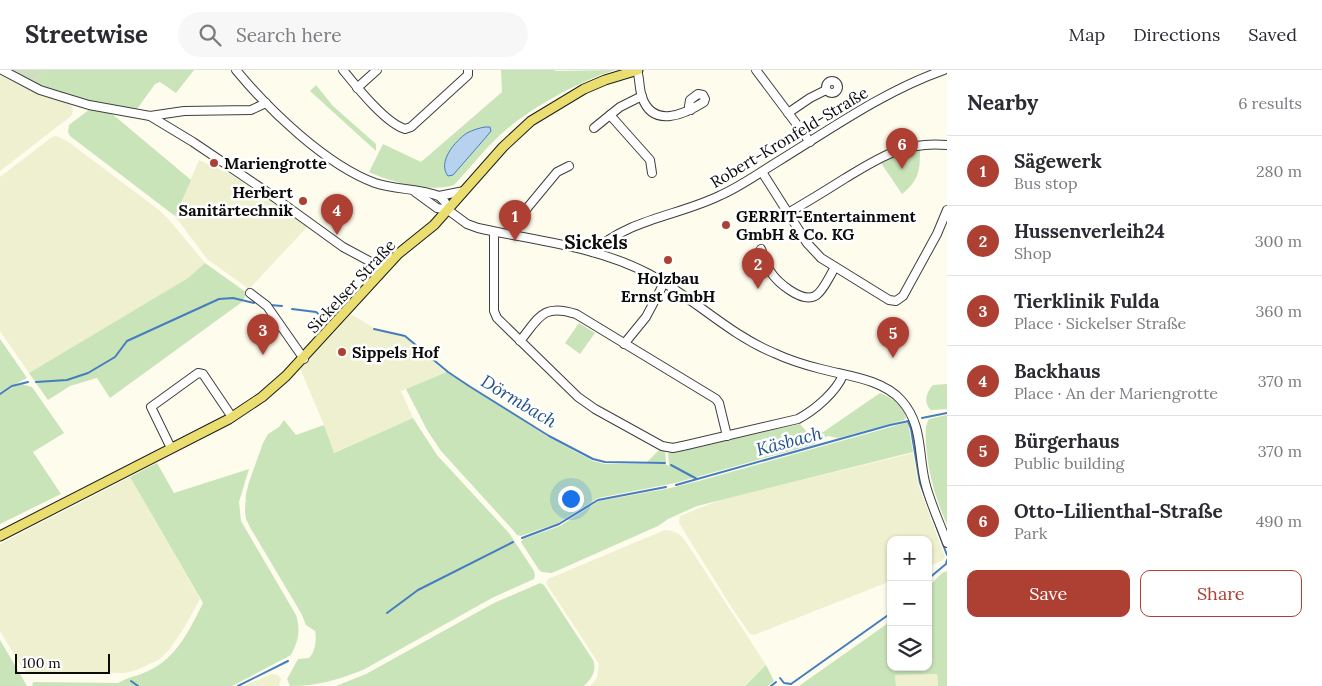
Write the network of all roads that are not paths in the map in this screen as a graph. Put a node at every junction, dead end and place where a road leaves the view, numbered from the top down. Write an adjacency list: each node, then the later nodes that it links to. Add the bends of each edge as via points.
1 (2, 70): 17 (street, via 56,95 89,105)
2 (236, 70): 13 (street)
3 (342, 70): 10 (street)
4 (377, 70): 10 (street)
5 (468, 70): 10 (street, via 468,75 405,129 385,116)
6 (638, 70): 12 (street); 24 (main road, Sickelser Straße, via 584,89 531,121)
7 (749, 70): 9 (street)
8 (944, 70): 19 (street, Robert-Kronfeld-Straße, via 897,90)
9 (758, 73): 15 (street)
10 (358, 88)
11 (826, 90): 15 (street)
12 (642, 96): 14 (street, via 648,107 661,115 674,117); 16 (street)
13 (266, 103): 17 (street, via 251,110 184,111); 25 (street, via 304,138 350,171 382,185)
14 (692, 110)
15 (788, 113): 19 (street)
16 (610, 115): 18 (street); 23 (street, via 650,160)
17 (150, 116): 35 (street, via 267,192 343,247)
18 (594, 128)
19 (810, 142): 22 (street, Robert-Kronfeld-Straße)
20 (947, 145): 29 (street, via 919,145 880,157)
21 (569, 166): 31 (street, via 557,172 528,207)
22 (762, 172): 29 (street); 33 (street, Robert-Kronfeld-Straße, via 721,196 637,225)
23 (652, 173)
24 (464, 191): 26 (street); 27 (main road, Sickelser Straße)
25 (415, 192): 26 (street); 27 (street, via 437,208)
26 (439, 196): 27 (street)
27 (448, 210): 30 (street, via 467,224); 35 (main road, Sickelser Straße)
28 (947, 210): 34 (street, via 917,273 898,300 886,299)
29 (788, 213): 34 (street, via 806,243)
30 (494, 232): 31 (street); 38 (street, via 494,312)
31 (514, 235): 33 (street)
32 (761, 249): 34 (street, via 776,279 801,296 809,298 819,293)
33 (593, 252): 36 (street)
34 (835, 268)
35 (384, 269): 40 (main road, Sickelser Straße)
36 (664, 283): 39 (street, via 646,317); 41 (street, via 755,344 795,362)
37 (250, 293): 40 (street, via 266,306)
38 (520, 341): 39 (street, via 541,315 556,310 576,314); 43 (street, via 578,397 662,446 673,448)
39 (624, 344): 43 (street, via 716,399)
40 (304, 358): 42 (main road, Sickelser Straße, via 274,388)
41 (843, 375): 43 (street, via 833,390 803,416); 46 (street, via 886,388 912,415 919,435 925,483)
42 (232, 417): 44 (main road, Sickelser Straße); 44 (street, via 203,374 198,374 152,407)
43 (726, 436)
44 (171, 448): 45 (main road, Sickelser Straße)
45 (0, 536)
46 (947, 543)

